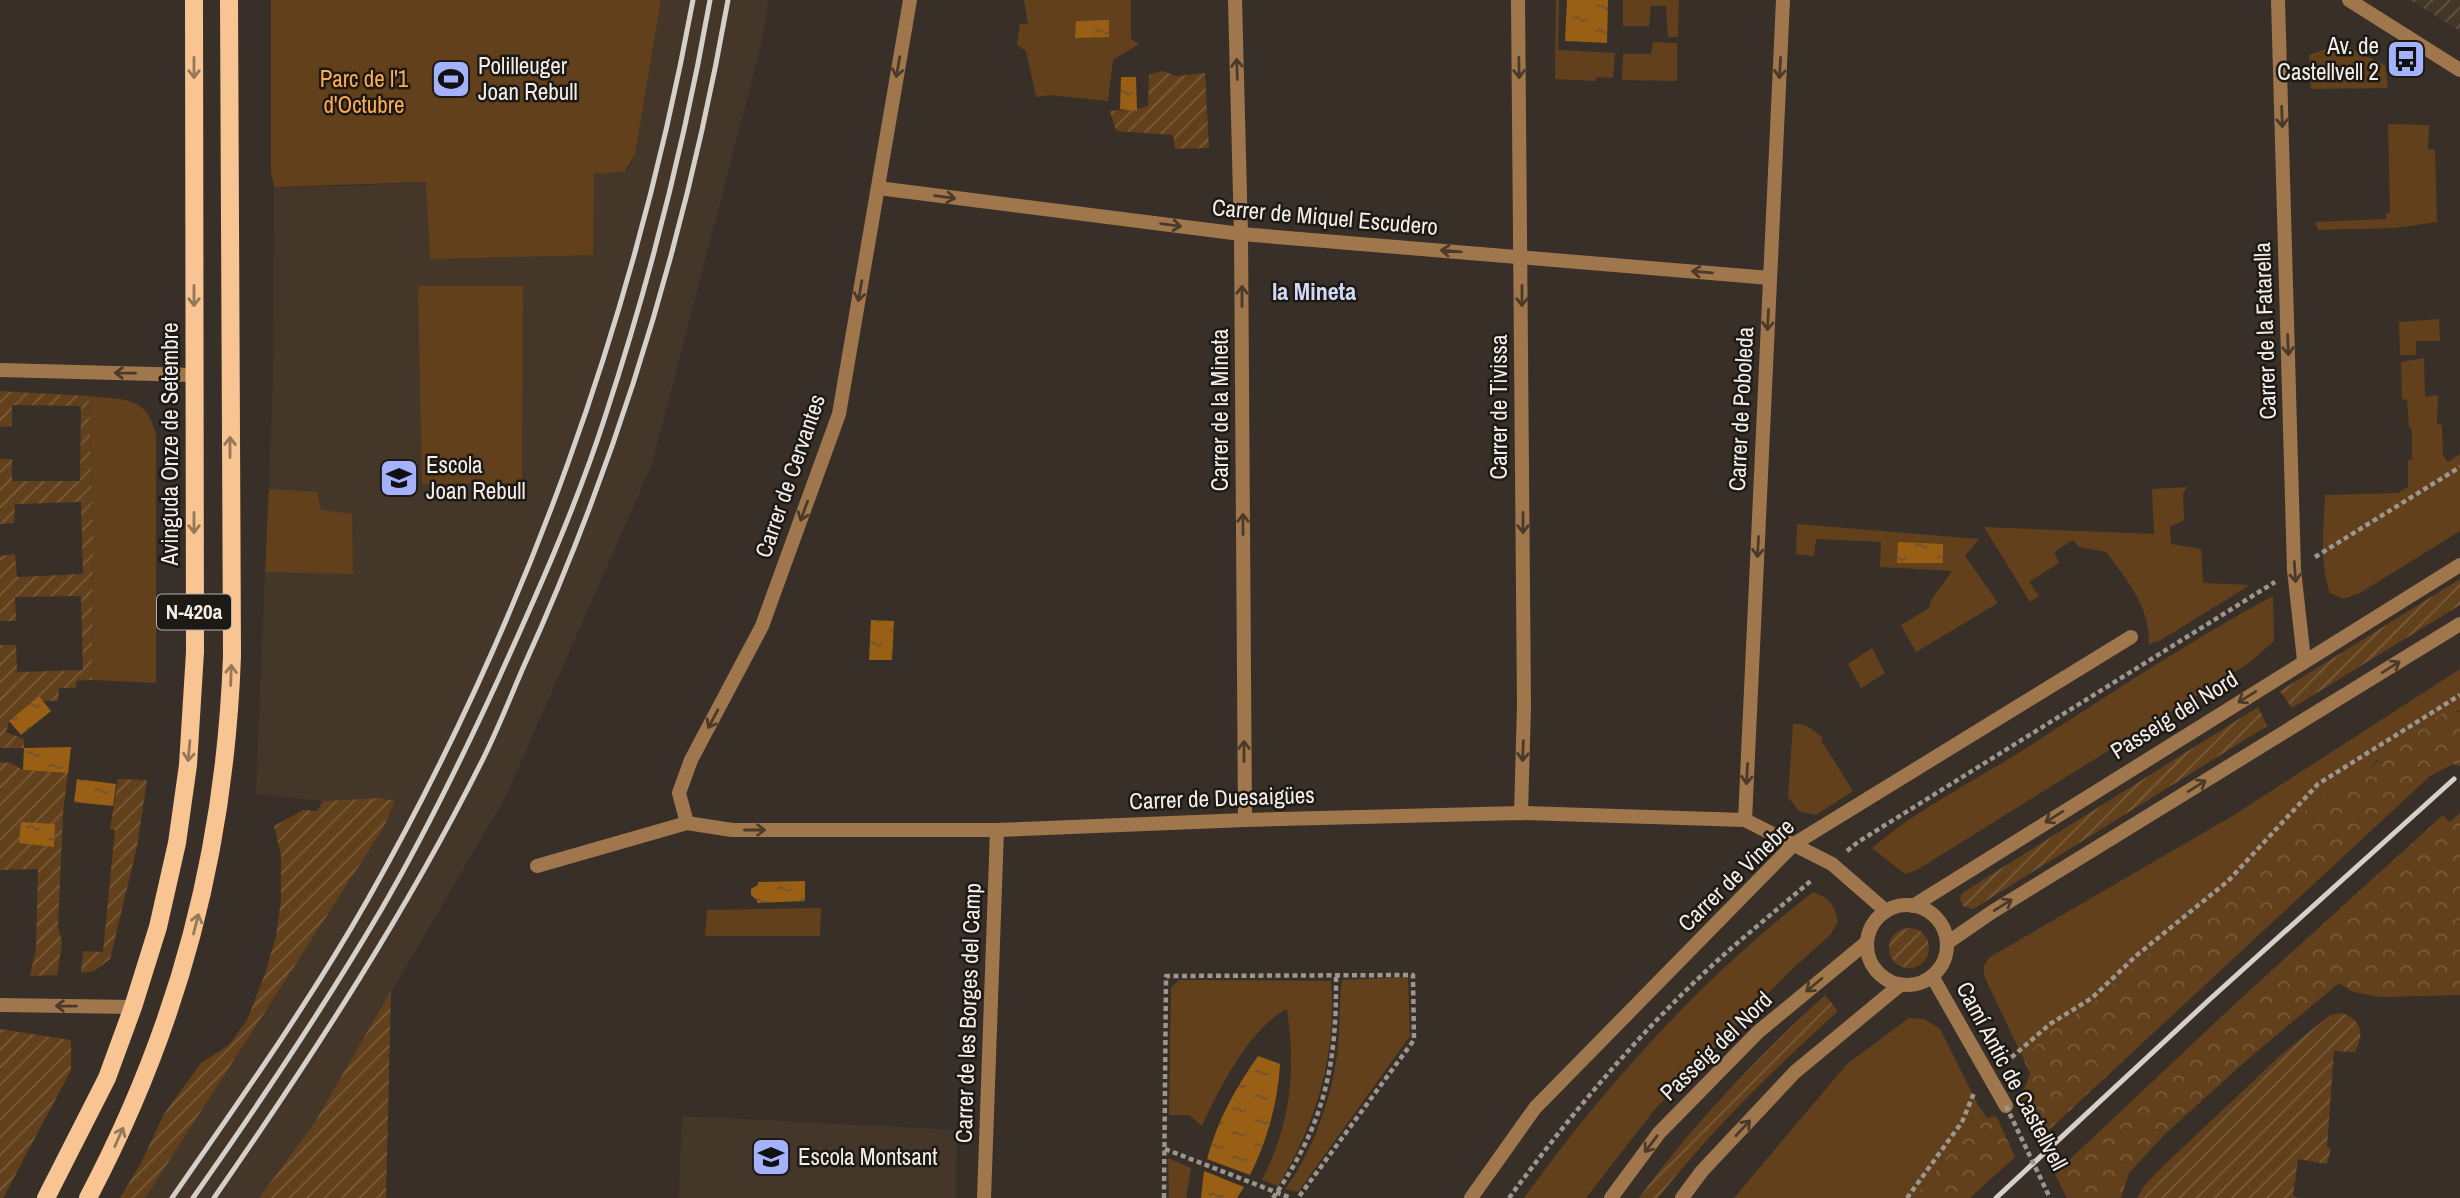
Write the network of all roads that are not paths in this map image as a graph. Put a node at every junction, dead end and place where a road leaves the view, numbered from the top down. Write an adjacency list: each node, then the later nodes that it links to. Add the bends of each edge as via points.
1 (194, 0): 15 (main road, Avinguda Onze de Setembre / N-420a, one-way to 15)
2 (229, 0): 37 (main road, N-420a, one-way to 2, via 146,1078 191,944 218,821 226,755 232,656)
3 (910, 0): 10 (street, Carrer de Cervantes, one-way to 10)
4 (1235, 0): 11 (street, Carrer de la Mineta, one-way to 4)
5 (1518, 0): 12 (street, Carrer de Tivissa, one-way to 12)
6 (1783, 0): 13 (street, Carrer de Poboleda, one-way to 13)
7 (2278, 0): 19 (street, Carrer de la Fatarella, one-way to 19, via 2294,570)
8 (2349, 0): 9 (street)
9 (2460, 70)
10 (878, 188): 11 (street, Carrer de Miquel Escudero, one-way to 11); 23 (street, Carrer de Cervantes, one-way to 23, via 839,414 762,626 687,771 679,793)
11 (1241, 234): 12 (street, Carrer de Miquel Escudero, one-way to 11); 21 (street, Carrer de la Mineta, one-way to 11)
12 (1521, 257): 13 (street, Carrer de Miquel Escudero, one-way to 12); 20 (street, Carrer de Tivissa, one-way to 20)
13 (1770, 278): 22 (street, Carrer de Poboleda, one-way to 22)
14 (0, 370): 15 (street, one-way to 14)
15 (193, 375): 34 (main road, Avinguda Onze de Setembre / N-420a, one-way to 34, via 195,652 188,765 177,843)
16 (2460, 565): 19 (street, Passeig del Nord)
17 (2460, 624): 30 (street, one-way to 17)
18 (2131, 637): 25 (street, Carrer de Vinebre)
19 (2304, 660): 27 (street, Passeig del Nord, one-way to 27)
20 (1521, 813): 21 (street, Carrer de Duesaigües); 22 (street, Carrer de Duesaigües)
21 (1245, 820): 24 (street, Carrer de Duesaigües)
22 (1745, 820): 25 (street, Carrer de Duesaigües)
23 (687, 823): 24 (street, Carrer de Duesaigües, one-way to 24, via 732,830); 26 (street, Carrer de Duesaigües)
24 (997, 830): 38 (street, Carrer de les Borges del Camp)
25 (1794, 844): 28 (street, Carrer de Duesaigües, via 1832,864); 39 (street, Carrer de Vinebre, via 1535,1108)
26 (537, 866)
27 (1913, 906): 28 (street); 30 (street, via 1933,915)
28 (1886, 911): 29 (street, via 1870,930)
29 (1867, 942): 32 (street, via 1875,970); 40 (street, Passeig del Nord, one-way to 40, via 1749,1041 1659,1133)
30 (1947, 943): 31 (street, via 1945,956)
31 (1932, 976): 32 (street, via 1917,984); 35 (street, Camí Antic de Castellvell)
32 (1900, 985): 41 (street, one-way to 32, via 1795,1072)
33 (0, 1005): 34 (street, one-way to 33)
34 (132, 1007): 36 (main road, Avinguda Onze de Setembre / N-420a, via 107,1078)
35 (2006, 1106)
36 (46, 1198)
37 (88, 1198)
38 (984, 1198)
39 (1471, 1198)
40 (1611, 1198)
41 (1682, 1198)

